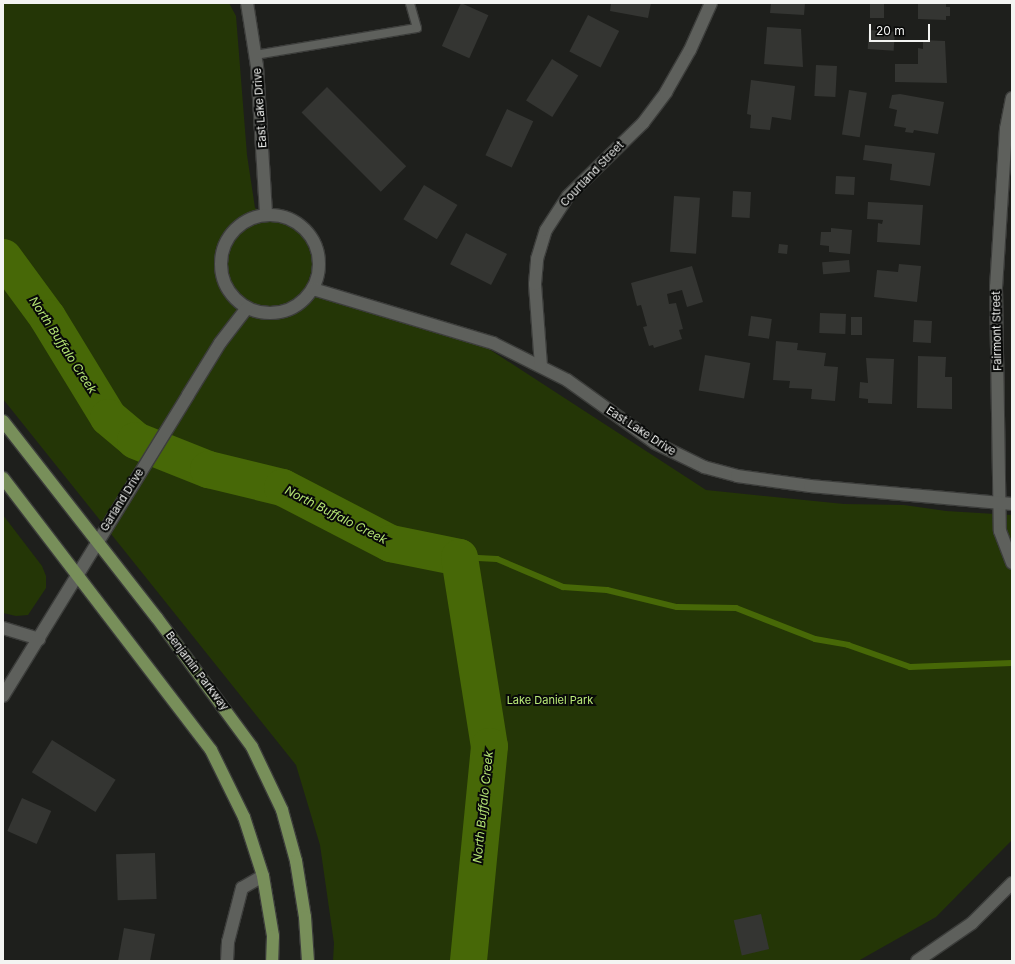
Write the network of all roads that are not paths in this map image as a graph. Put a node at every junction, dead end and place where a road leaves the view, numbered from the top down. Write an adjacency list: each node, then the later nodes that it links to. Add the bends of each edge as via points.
1 (246, 3): 4 (street, East Lake Drive)
2 (410, 3): 4 (lane, via 417,28)
3 (711, 3): 9 (street, Courtland Street, via 690,50 666,92 643,123 568,196 546,230 537,259 534,284)
4 (255, 55): 6 (street, East Lake Drive, via 263,136)
5 (1012, 98): 12 (street, Fairmont Street, via 1006,129 996,287)
6 (266, 214): 7 (street, via 281,215 296,221 312,237 320,259 319,274); 8 (street, via 251,218 237,227 227,239 222,254 221,270 226,285 234,298)
7 (313, 289): 8 (street, via 304,301 291,309 261,313); 9 (street, East Lake Drive, via 493,343)
8 (247, 308): 14 (street, Garland Drive, via 220,343)
9 (541, 366): 12 (street, East Lake Drive, via 567,380 655,443 704,467 737,476 796,484)
10 (3, 421): 14 (main road, Benjamin Parkway)
11 (3, 478): 16 (main road)
12 (999, 503): 13 (street, East Lake Drive); 15 (street, Fairmont Street, via 1001,538)
13 (1012, 504)
14 (96, 542): 16 (street, Garland Drive); 24 (main road, Benjamin Parkway, via 228,711 252,748 282,810 296,861 305,917)
15 (1012, 562)
16 (78, 576): 18 (street, Garland Drive); 20 (main road, via 211,750 244,817)
17 (3, 628): 18 (street)
18 (39, 639): 19 (street, Garland Drive)
19 (3, 696)
20 (263, 876): 22 (street, via 242,888 228,942); 23 (main road, via 273,936)
21 (1012, 884): 25 (street, via 972,923)
22 (227, 961)
23 (272, 961)
24 (308, 961)
25 (917, 961)

